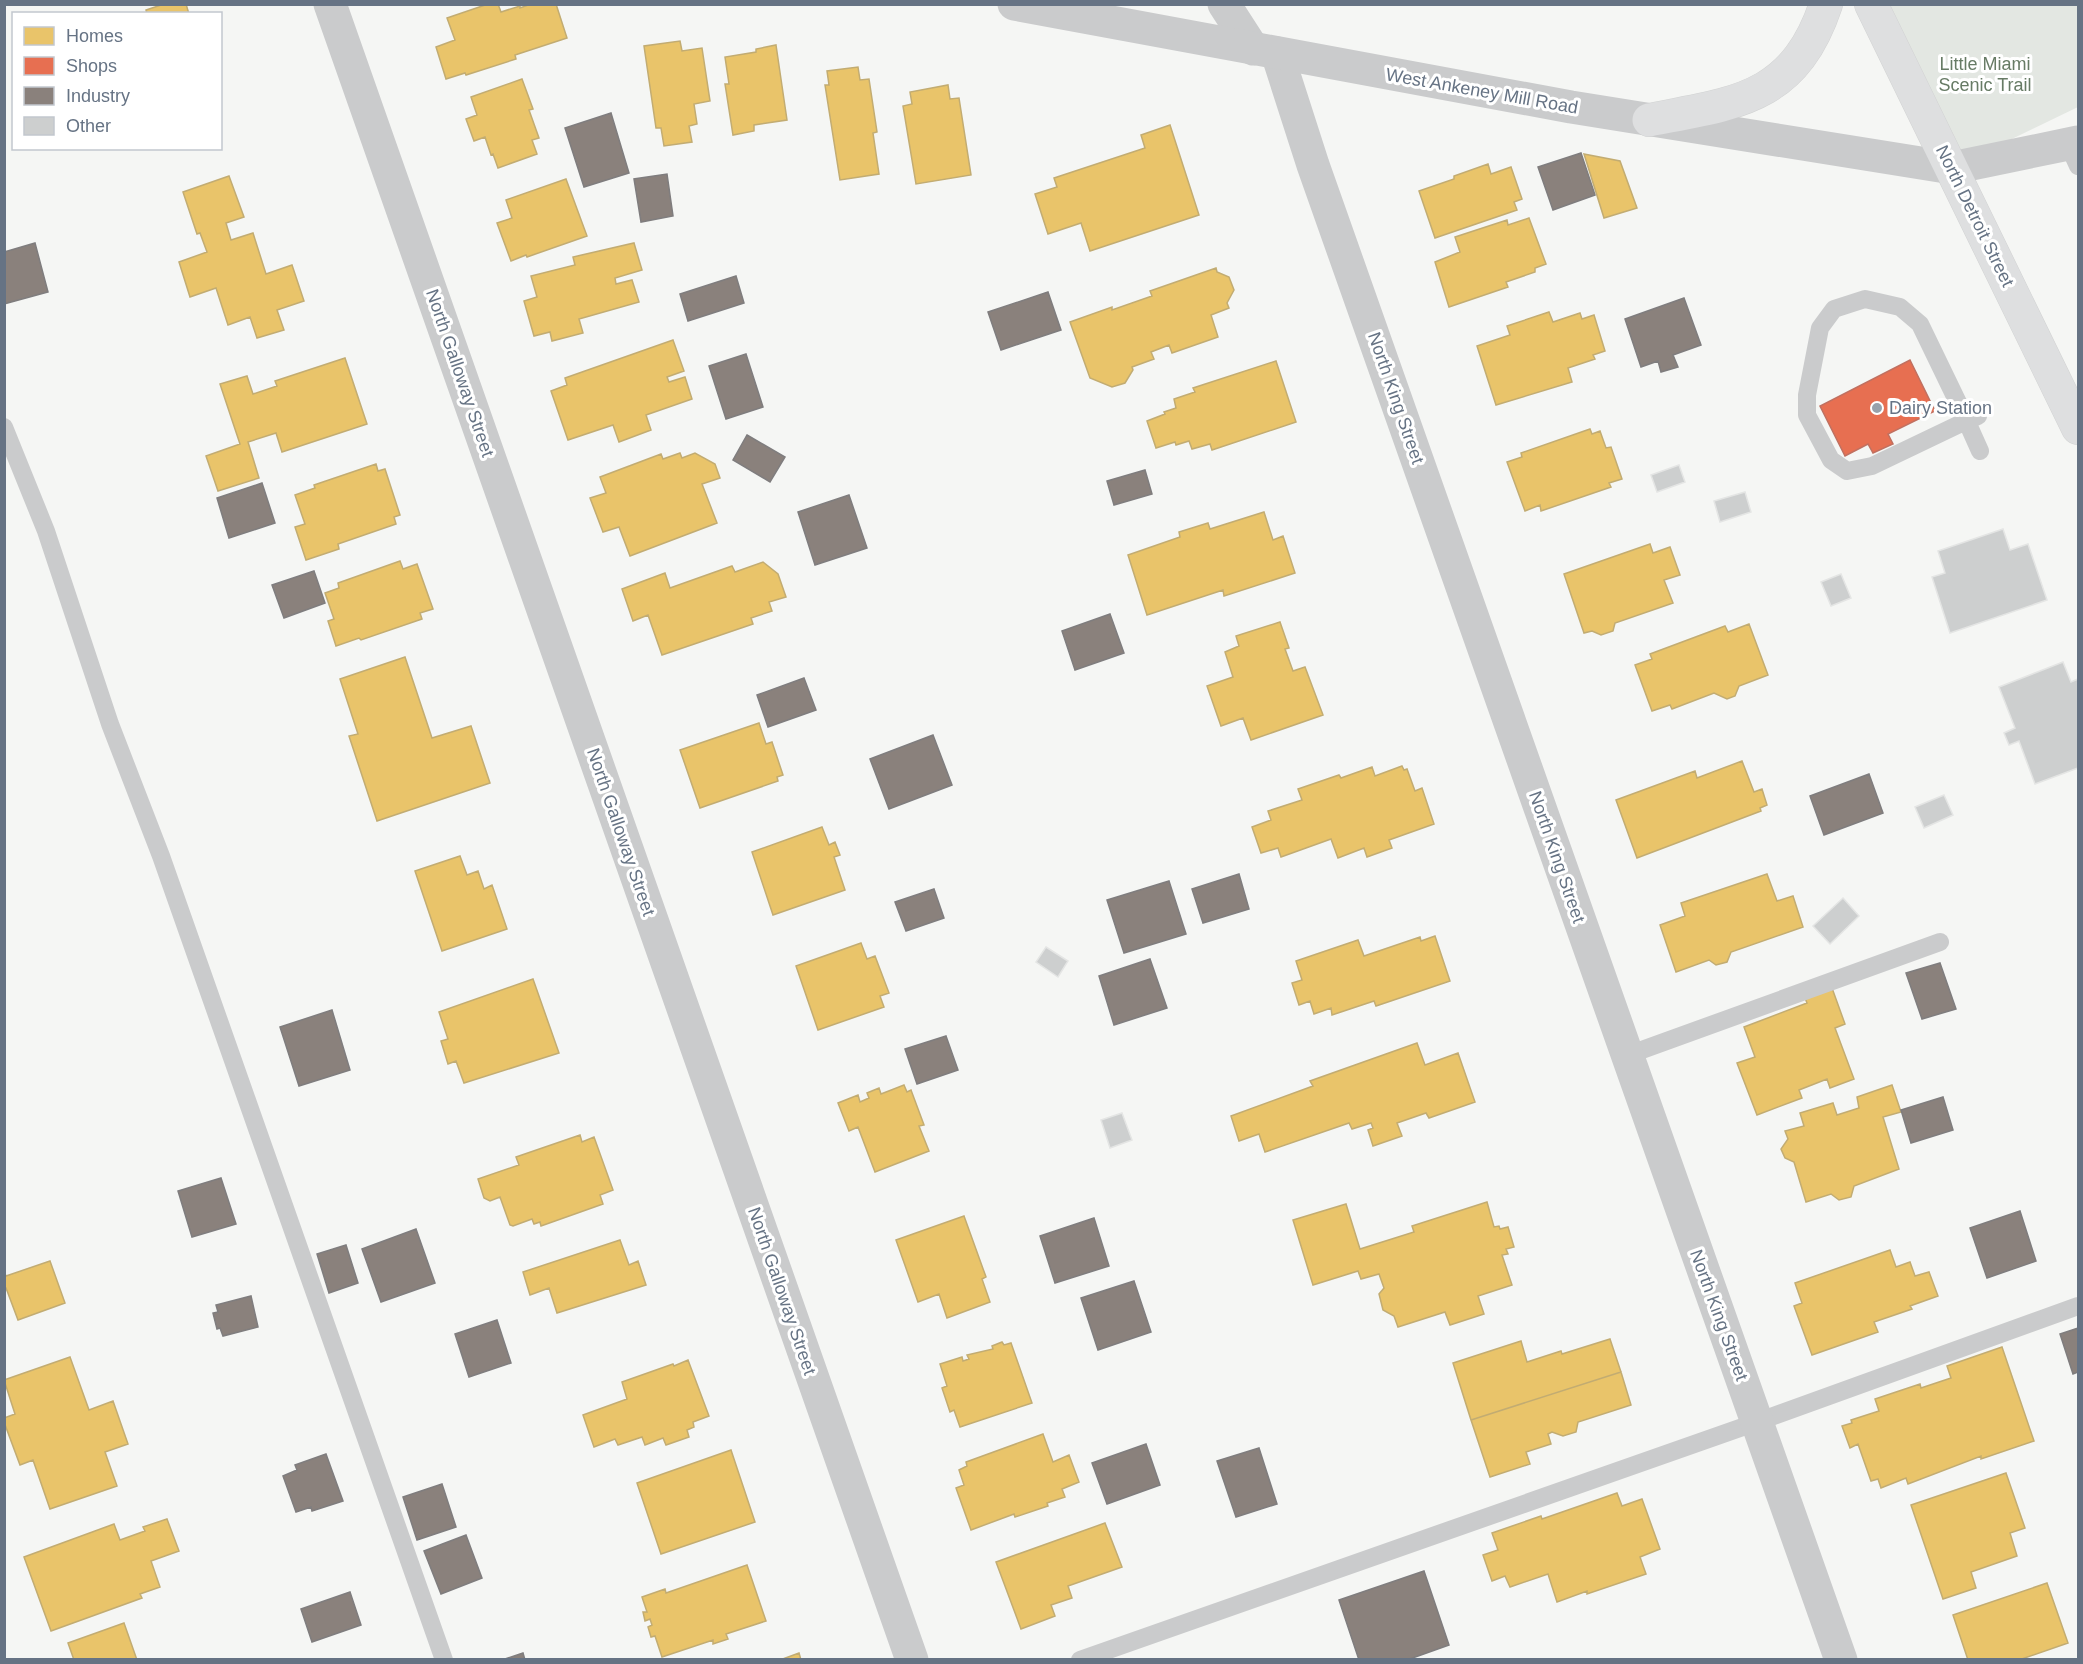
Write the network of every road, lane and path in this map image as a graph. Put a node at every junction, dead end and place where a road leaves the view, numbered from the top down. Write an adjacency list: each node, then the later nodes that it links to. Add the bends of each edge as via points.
1 (330, 4): 19 (street, North Galloway Street)
2 (1014, 4): 6 (street, West Ankeney Mill Road)
3 (1224, 4): 6 (street, North King Street)
4 (1826, 4): 7 (highway, via 1803,53 1775,83 1723,106)
5 (1871, 4): 9 (highway, North Detroit Street)
6 (1265, 51): 7 (street, West Ankeney Mill Road); 15 (street, North King Street, via 1317,176)
7 (1649, 120): 9 (street, West Ankeney Mill Road)
8 (2075, 151): 9 (street)
9 (1952, 168): 12 (highway, North Detroit Street)
10 (1972, 419): 10 (lane, via 1920,324 1900,307 1865,299 1834,309 1820,328 1807,415 1831,460 1847,471 1872,466); 13 (lane)
11 (4, 427): 18 (lane, via 46,531 110,724 161,856)
12 (2079, 428)
13 (1980, 451)
14 (1940, 942): 15 (lane)
15 (1628, 1055): 17 (street, North King Street)
16 (2079, 1306): 17 (lane)
17 (1757, 1422): 20 (lane); 21 (street, North King Street)
18 (444, 1659)
19 (912, 1659)
20 (1080, 1659)
21 (1841, 1659)

